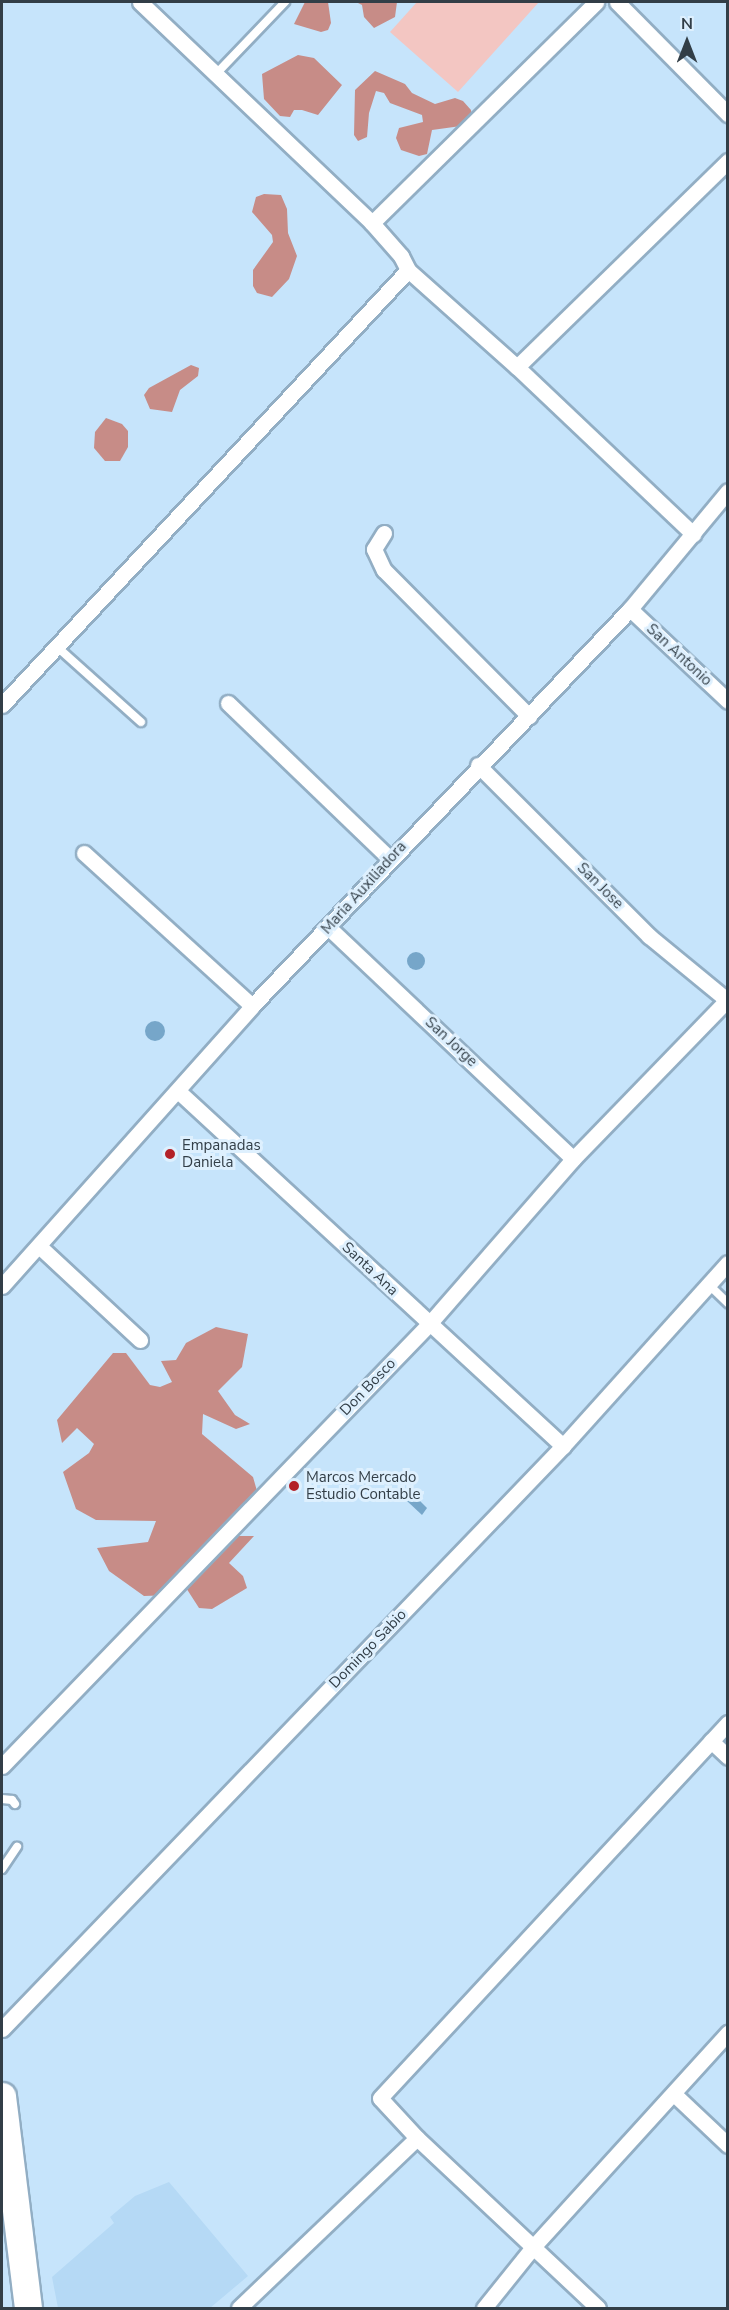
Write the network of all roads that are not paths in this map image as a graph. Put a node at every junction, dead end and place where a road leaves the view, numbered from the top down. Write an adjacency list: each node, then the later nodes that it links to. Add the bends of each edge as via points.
1 (140, 2): 5 (street)
2 (285, 2): 5 (lane)
3 (596, 2): 8 (street)
4 (617, 2): 6 (street)
5 (216, 74): 8 (street)
6 (728, 114)
7 (728, 161): 10 (street)
8 (372, 224): 9 (street, via 401,256)
9 (408, 270): 10 (street); 15 (street)
10 (517, 367): 13 (street)
11 (728, 491): 13 (street, Maria Auxiliadora)
12 (384, 533): 19 (street, via 374,549 384,570)
13 (693, 534): 14 (street, Maria Auxiliadora)
14 (630, 609): 16 (street, San Antonio); 19 (street, Maria Auxiliadora)
15 (56, 646): 18 (street); 20 (lane)
16 (728, 701)
17 (228, 704): 23 (street)
18 (2, 705)
19 (530, 716): 21 (street, Maria Auxiliadora)
20 (141, 722)
21 (478, 765): 23 (street, Maria Auxiliadora); 25 (street, San Jose, via 649,936)
22 (84, 853): 26 (street)
23 (389, 858): 24 (street, Maria Auxiliadora)
24 (328, 927): 26 (street, Maria Auxiliadora); 28 (street, San Jorge)
25 (727, 1000): 28 (street, Don Bosco)
26 (252, 1006): 27 (street, Maria Auxiliadora)
27 (178, 1091): 29 (street, Maria Auxiliadora); 34 (street, Santa Ana)
28 (573, 1159): 34 (street, Don Bosco)
29 (39, 1246): 32 (street, Maria Auxiliadora); 35 (street)
30 (728, 1263): 31 (street, Domingo Sabio)
31 (707, 1283): 33 (lane); 36 (street, Domingo Sabio)
32 (2, 1286)
33 (728, 1303)
34 (429, 1324): 36 (street, Santa Ana); 40 (street, Don Bosco)
35 (140, 1340)
36 (563, 1446): 45 (street, Domingo Sabio)
37 (728, 1723): 38 (street)
38 (711, 1741): 39 (street); 49 (street, via 380,2098)
39 (728, 1756)
40 (2, 1766)
41 (2, 1799): 42 (lane)
42 (15, 1804)
43 (17, 1847): 44 (lane)
44 (2, 1869)
45 (2, 2029)
46 (728, 2033): 47 (street)
47 (674, 2094): 50 (street); 51 (street)
48 (2, 2096): 52 (highway)
49 (417, 2138): 51 (street); 53 (street)
50 (728, 2145)
51 (533, 2247): 54 (street); 55 (street)
52 (28, 2308)
53 (238, 2308)
54 (484, 2308)
55 (597, 2308)

